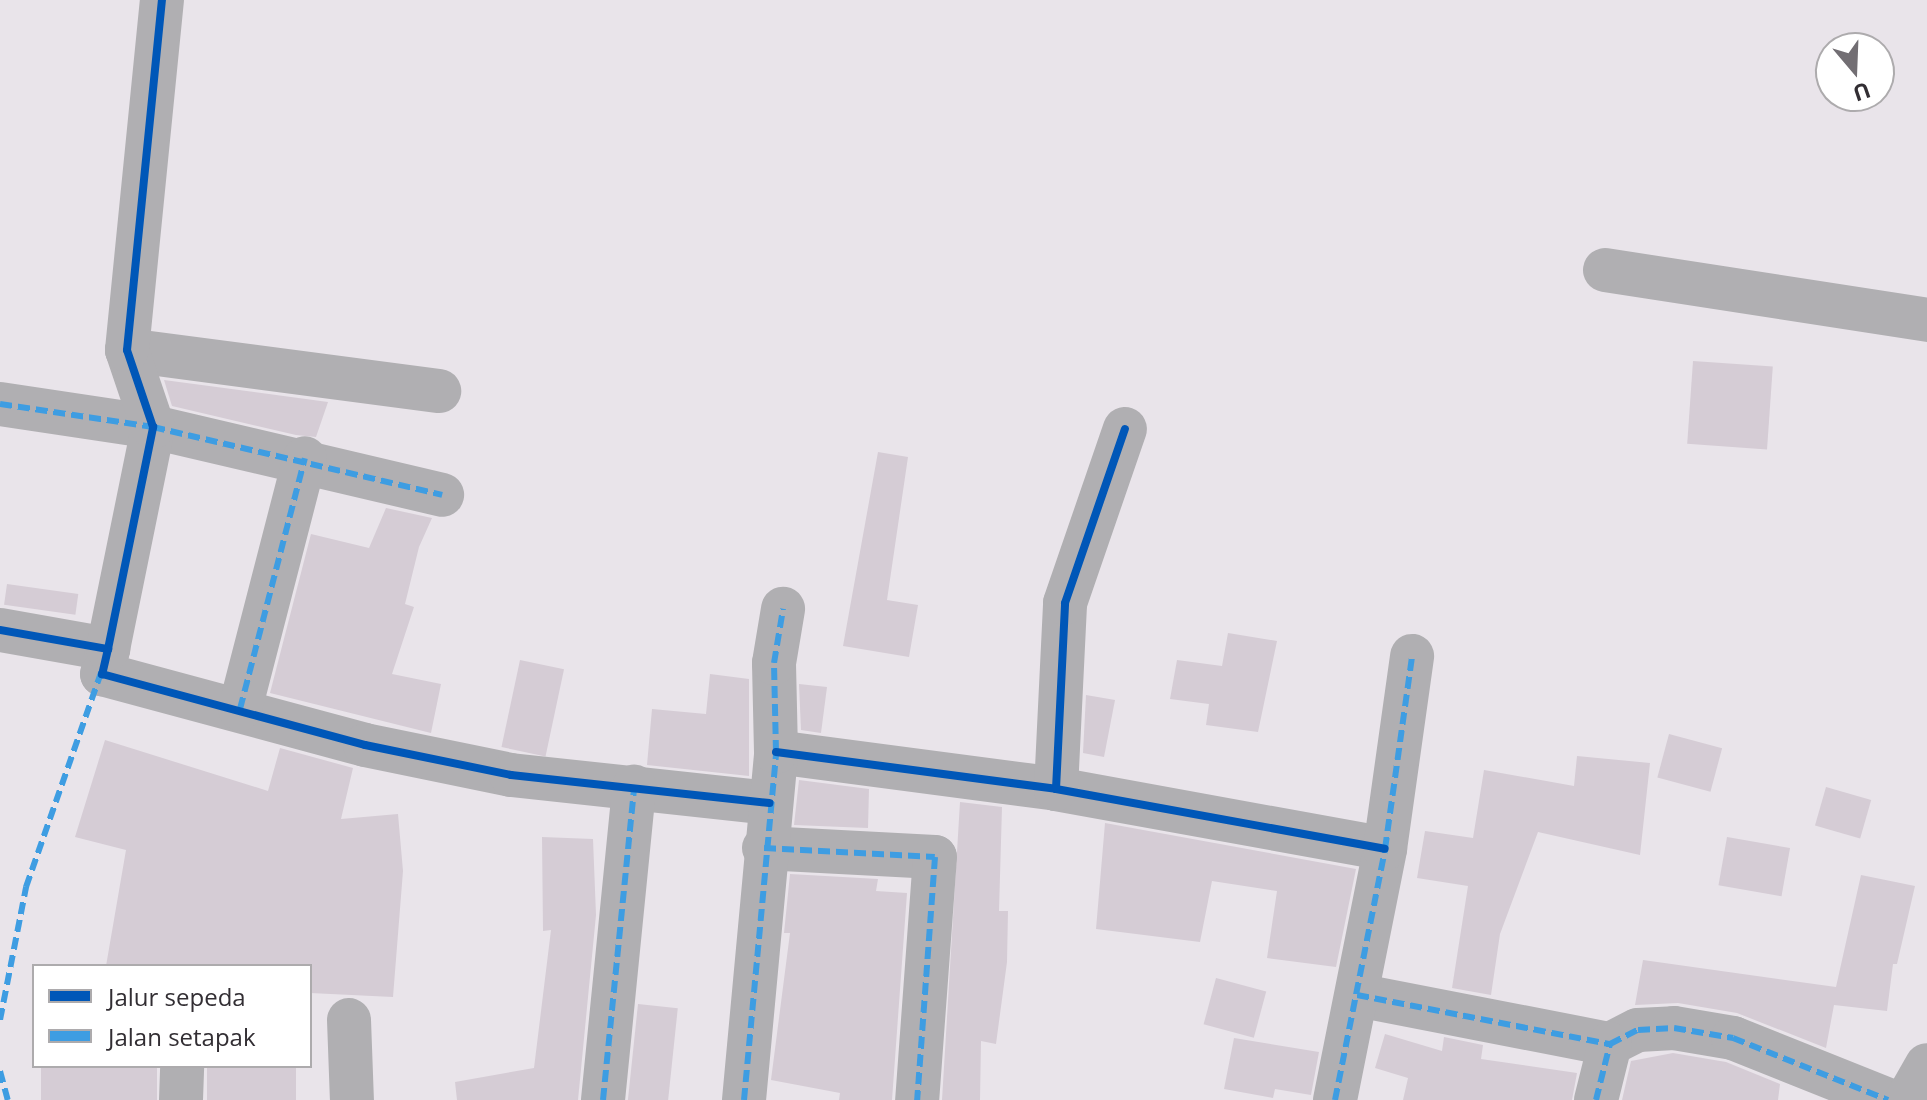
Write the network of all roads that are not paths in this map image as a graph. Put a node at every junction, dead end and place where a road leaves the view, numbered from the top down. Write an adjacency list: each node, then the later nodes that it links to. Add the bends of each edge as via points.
1 (162, 0): 4 (street)
2 (1605, 270): 3 (street)
3 (1927, 320)
4 (127, 350): 5 (street); 7 (street)
5 (439, 391)
6 (0, 404): 7 (street)
7 (153, 427): 9 (street); 13 (street)
8 (1125, 429): 18 (street, via 1065,603)
9 (305, 458): 10 (street); 15 (street)
10 (442, 495)
11 (783, 609): 16 (street, via 774,663)
12 (0, 630): 13 (street)
13 (108, 649): 15 (street, via 102,674)
14 (1412, 656): 21 (street)
15 (240, 709): 17 (street, via 365,745 511,775)
16 (776, 752): 18 (street); 19 (street)
17 (634, 787): 19 (street); 29 (street)
18 (1056, 789): 21 (street)
19 (769, 803): 20 (street)
20 (764, 848): 30 (street); 31 (street, via 935,857)
21 (1385, 849): 22 (street)
22 (1357, 995): 24 (street); 32 (street)
23 (349, 1020): 28 (street)
24 (1610, 1044): 33 (street); 34 (street, via 1638,1030 1674,1028 1733,1038)
25 (1927, 1065): 35 (street)
26 (182, 1068): 27 (street)
27 (181, 1100)
28 (352, 1100)
29 (603, 1100)
30 (744, 1100)
31 (917, 1100)
32 (1335, 1100)
33 (1596, 1100)
34 (1888, 1100)
35 (1907, 1100)

